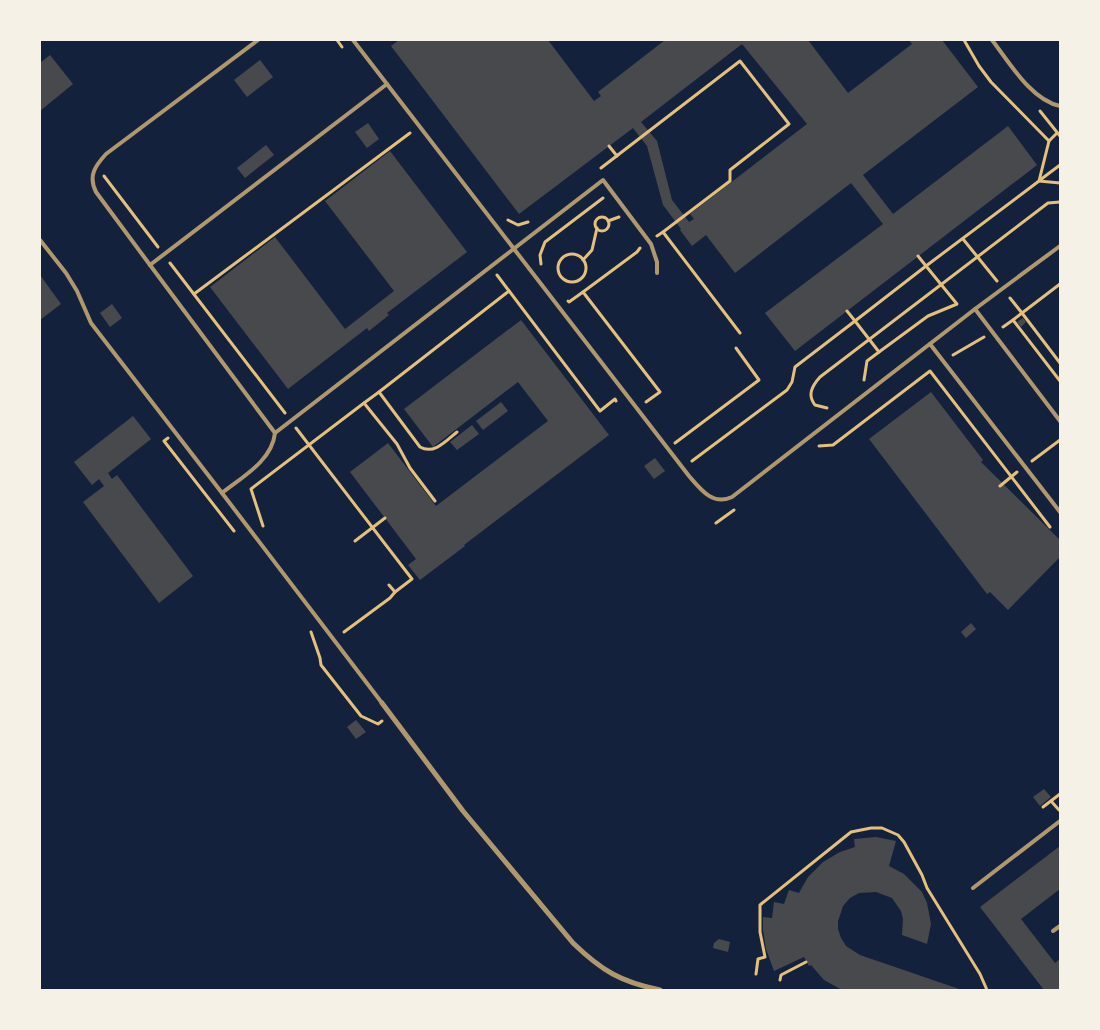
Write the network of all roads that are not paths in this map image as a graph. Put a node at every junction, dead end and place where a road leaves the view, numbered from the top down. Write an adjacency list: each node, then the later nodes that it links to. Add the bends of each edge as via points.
1 (258, 40): 9 (lane, via 106,154 96,165 92,177 96,192)
2 (353, 40): 4 (lane)
3 (992, 40): 5 (lane, via 1038,96)
4 (387, 84): 8 (lane); 9 (lane)
5 (1060, 106)
6 (40, 240): 15 (lane, via 77,291 91,323)
7 (1060, 246): 11 (lane)
8 (515, 249): 10 (lane, via 603,180 650,242 655,252); 12 (lane, via 683,468 708,496 721,500 732,497); 14 (lane)
9 (150, 265): 14 (lane)
10 (657, 273)
11 (975, 309): 12 (lane); 13 (lane)
12 (930, 344): 16 (lane)
13 (1060, 421)
14 (274, 434): 15 (lane, via 268,454)
15 (222, 493): 17 (lane)
16 (1060, 512)
17 (382, 703): 22 (street, via 463,811 573,943 608,972 625,981)
18 (1060, 821): 19 (lane)
19 (973, 888)
20 (1060, 926): 21 (lane)
21 (1053, 931)
22 (660, 990)

